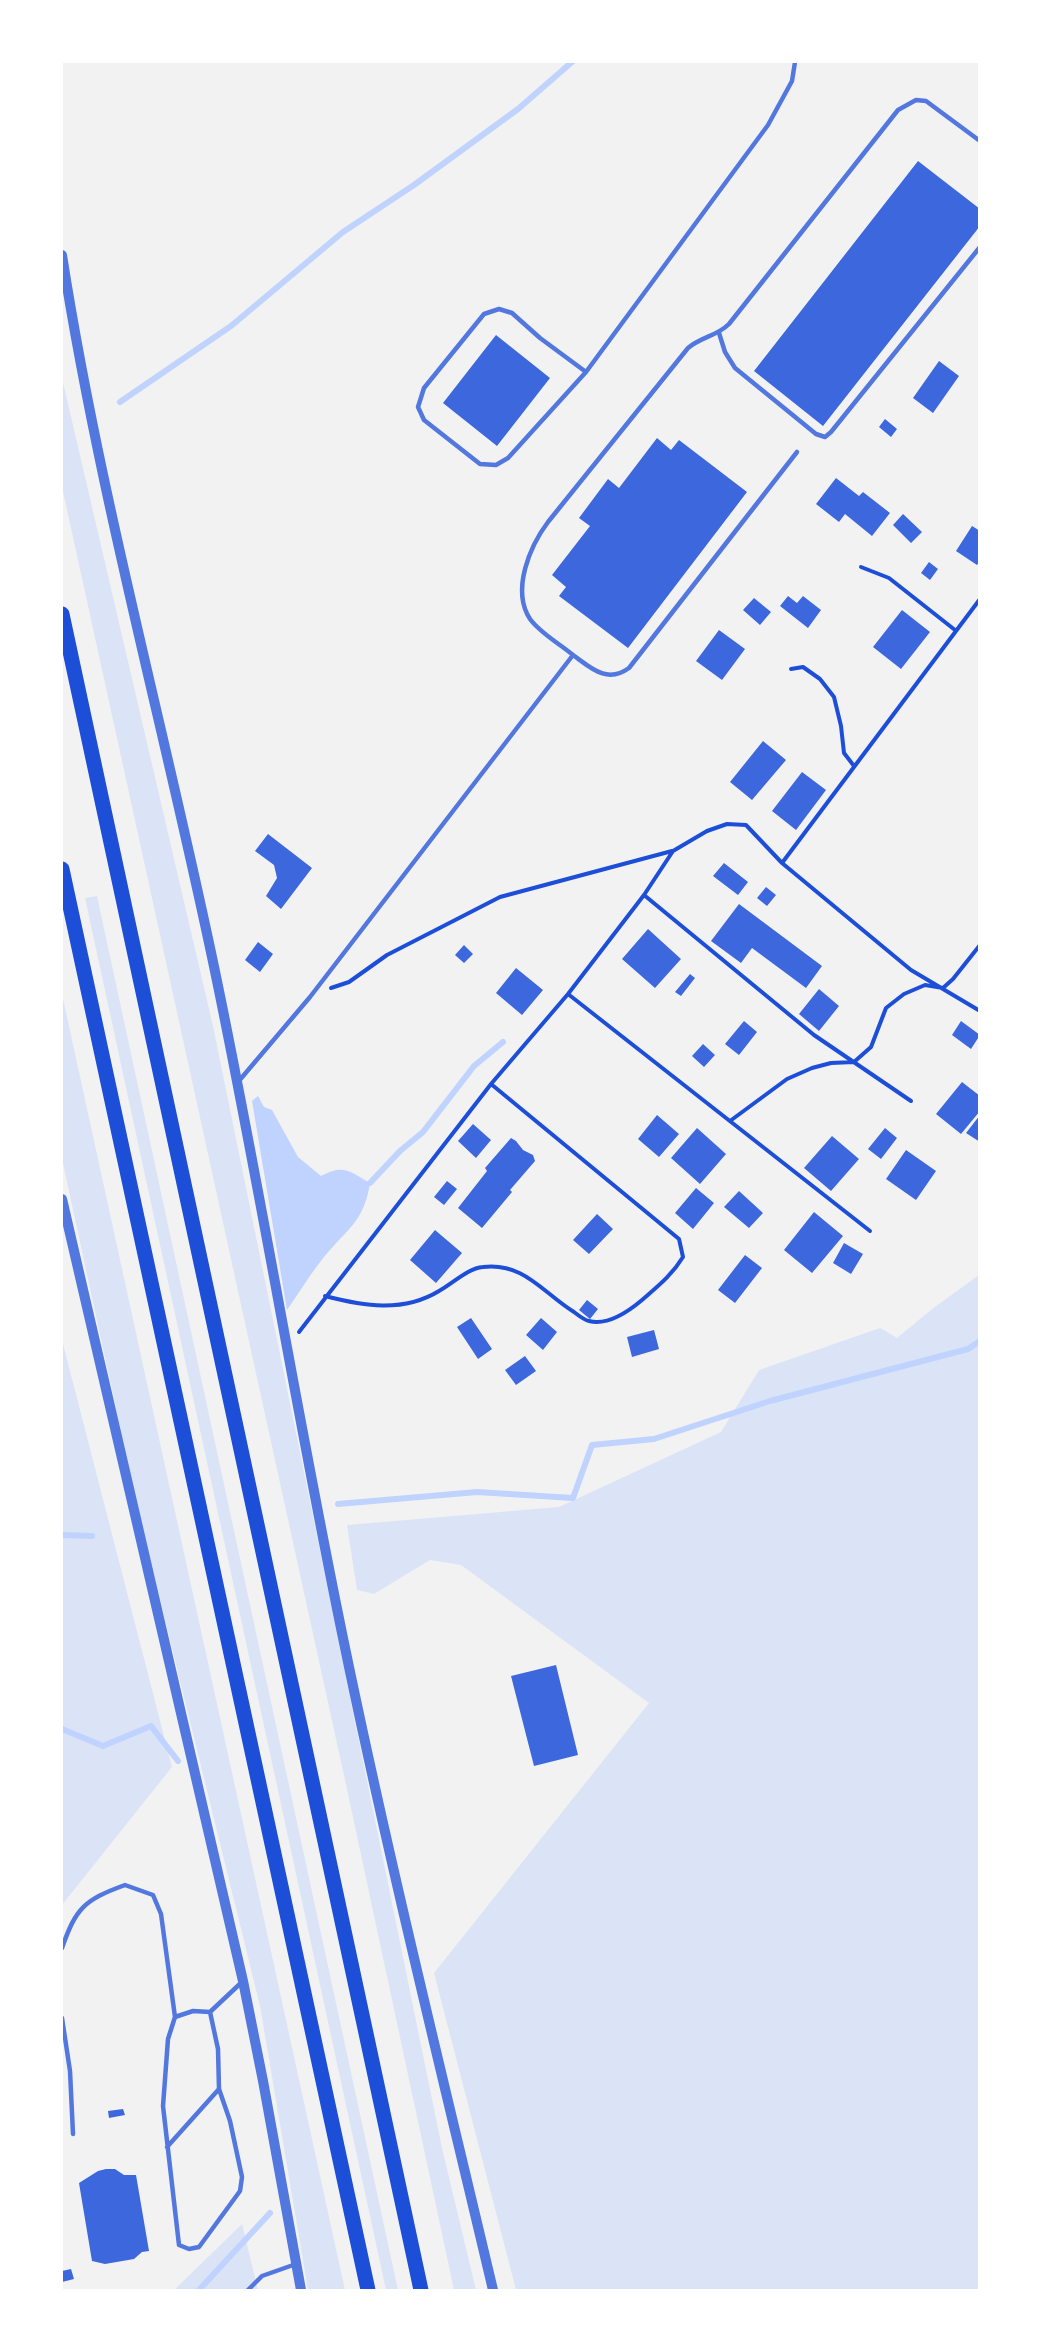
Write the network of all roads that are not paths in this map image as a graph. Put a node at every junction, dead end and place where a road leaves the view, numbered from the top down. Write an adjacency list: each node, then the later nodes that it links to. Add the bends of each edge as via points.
1 (795, 62): 6 (lane, via 792,81 768,125)
2 (980, 141): 5 (lane, via 926,101 915,100 898,110)
3 (980, 247): 5 (lane, via 825,436 816,434 735,368)
4 (62, 255): 11 (street, via 93,433)
5 (719, 333): 9 (lane, via 688,348 548,522 531,551 523,591 526,610 534,623)
6 (586, 372): 6 (lane, via 508,458 496,465 480,464 424,420 418,407 424,388 484,314 499,309 512,314)
7 (797, 452): 9 (lane, via 629,668 619,674 603,675)
8 (62, 614): 26 (highway)
9 (573, 655): 11 (lane, via 310,997)
10 (62, 869): 25 (highway)
11 (238, 1082): 27 (street, via 342,1636)
12 (62, 1199): 13 (street)
13 (64, 1219): 15 (street)
14 (62, 1948): 17 (lane, via 72,1919 94,1897 124,1885 153,1895 161,1914)
15 (243, 1981): 16 (lane); 22 (street)
16 (210, 2012): 17 (lane, via 193,2011); 19 (lane, via 218,2049)
17 (175, 2017): 21 (lane, via 168,2039 163,2106)
18 (62, 2018): 20 (lane)
19 (219, 2089): 21 (lane); 21 (lane, via 242,2177 240,2191 199,2247 179,2245)
20 (73, 2134)
21 (167, 2147)
22 (296, 2264): 23 (lane, via 262,2276); 24 (street)
23 (248, 2290)
24 (301, 2290)
25 (369, 2290)
26 (421, 2290)
27 (493, 2290)

